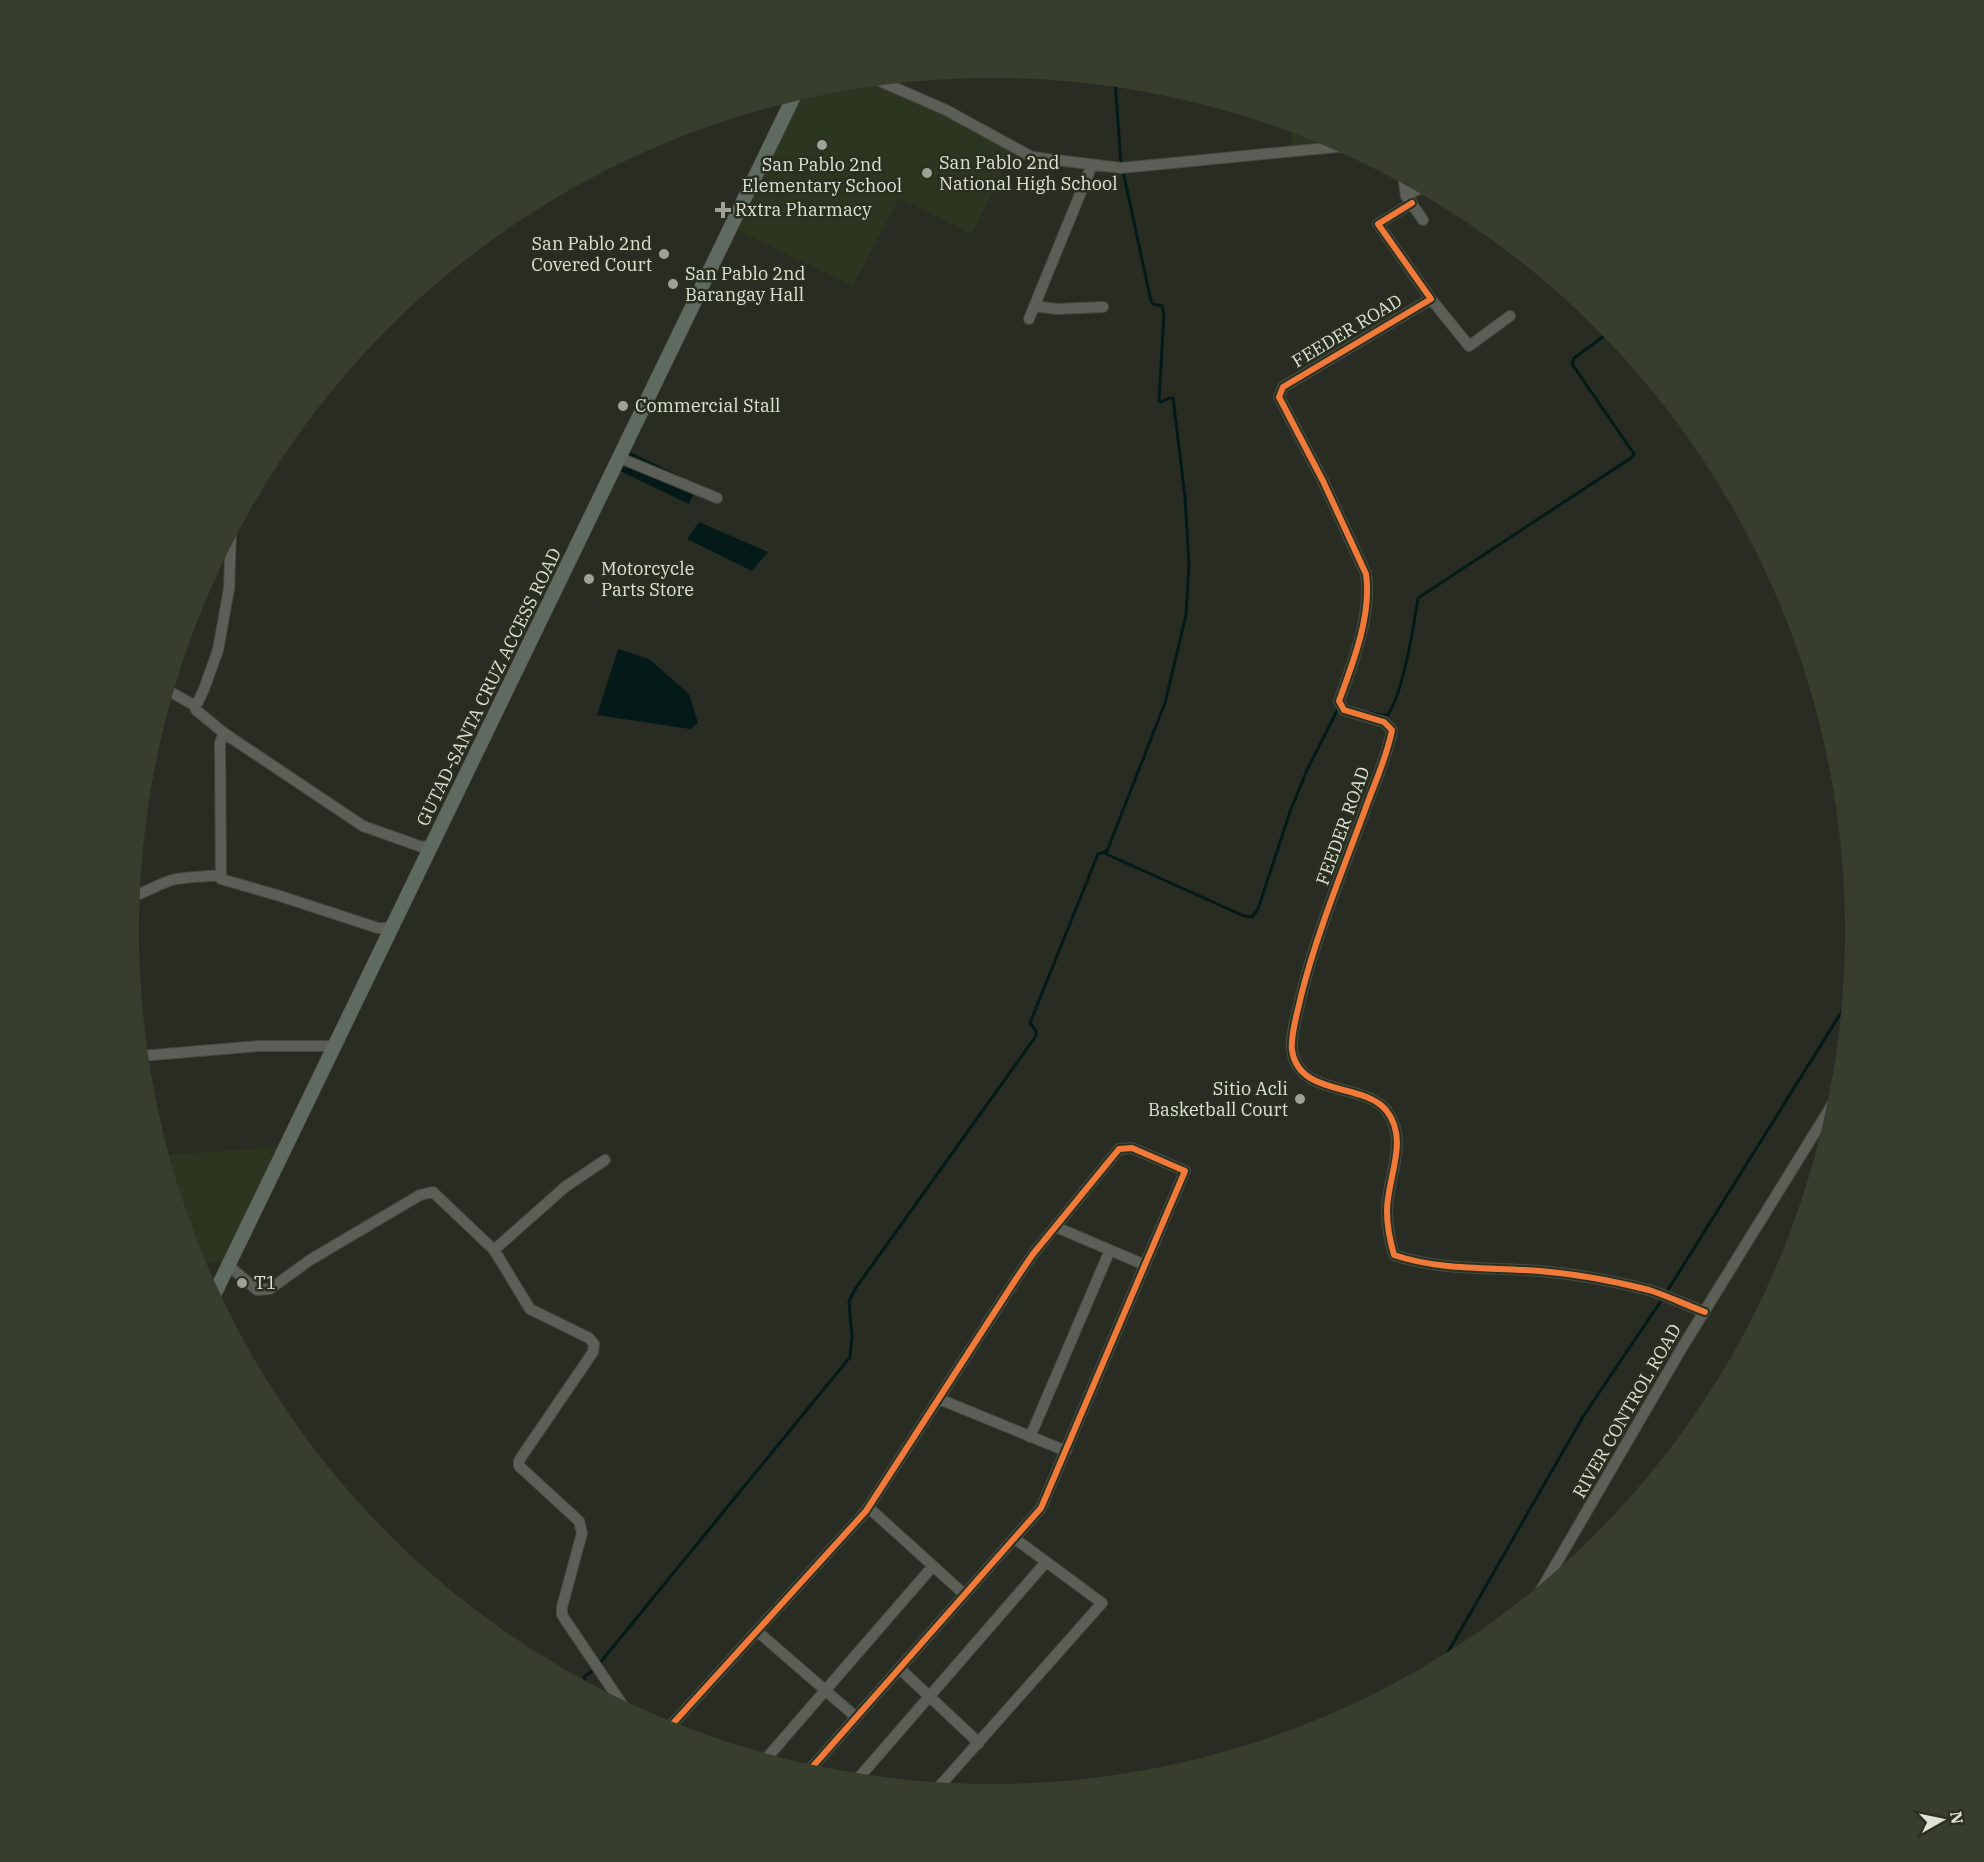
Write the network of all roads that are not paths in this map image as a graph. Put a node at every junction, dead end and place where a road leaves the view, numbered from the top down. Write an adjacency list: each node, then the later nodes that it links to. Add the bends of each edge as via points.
1 (887, 84): 4 (street, via 946,110 1032,157)
2 (791, 102): 14 (main road, GUTAD-SANTA CRUZ ACCESS ROAD)
3 (1329, 148): 4 (street, via 1121,168)
4 (1092, 165): 10 (street)
5 (1405, 185): 7 (street)
6 (1417, 192): 7 (street)
7 (1409, 200): 8 (street); 9 (street, FEEDER ROAD, via 1378,224)
8 (1423, 220)
9 (1431, 299): 12 (street, via 1469,346); 34 (street, FEEDER ROAD, via 1283,387 1279,397 1366,574 1366,608 1353,663 1339,700 1344,710 1384,722 1392,730 1311,957 1291,1048 1300,1069 1316,1081 1370,1097 1395,1124 1398,1141 1387,1210 1394,1255 1448,1267 1541,1271 1597,1279 1650,1291)
10 (1034, 306): 11 (street); 13 (street)
11 (1103, 307)
12 (1510, 316)
13 (1029, 320)
14 (620, 458): 15 (street); 20 (main road, GUTAD-SANTA CRUZ ACCESS ROAD)
15 (717, 498)
16 (230, 547): 18 (street, via 229,589 218,650)
17 (173, 693): 18 (street)
18 (194, 705): 19 (street)
19 (224, 733): 20 (street, via 363,826 422,847); 21 (street, via 220,743)
20 (434, 844): 23 (main road, GUTAD-SANTA CRUZ ACCESS ROAD)
21 (220, 875): 22 (street, via 175,880); 23 (street, via 221,879 378,928)
22 (140, 894)
23 (393, 928): 24 (main road, GUTAD-SANTA CRUZ ACCESS ROAD)
24 (336, 1046): 25 (street, via 259,1046); 32 (main road, GUTAD-SANTA CRUZ ACCESS ROAD)
25 (148, 1055)
26 (1824, 1118): 34 (street, RIVER CONTROL ROAD)
27 (605, 1160): 29 (street, via 566,1187)
28 (1056, 1227): 30 (street); 31 (street, via 1119,1149 1132,1148 1185,1171); 35 (street, via 1016,1279)
29 (494, 1250): 32 (street, via 433,1192 420,1195 310,1260 270,1289 257,1290); 48 (street, via 530,1309 594,1344 593,1352 519,1466 579,1521 582,1533 561,1611)
30 (1110, 1250): 31 (street); 36 (street)
31 (1145, 1265): 37 (street)
32 (229, 1266): 33 (main road, GUTAD-SANTA CRUZ ACCESS ROAD)
33 (218, 1288)
34 (1705, 1312): 42 (street, RIVER CONTROL ROAD)
35 (939, 1399): 36 (street); 38 (street)
36 (1030, 1437): 37 (street)
37 (1066, 1451): 39 (street, via 1041,1508)
38 (868, 1507): 41 (street); 44 (street)
39 (1014, 1538): 40 (street); 43 (street)
40 (1046, 1562): 47 (street); 51 (street, via 1102,1604)
41 (933, 1566): 43 (street); 46 (street)
42 (1548, 1577)
43 (964, 1594): 45 (street)
44 (757, 1631): 46 (street); 50 (street)
45 (899, 1668): 47 (street); 49 (street)
46 (825, 1691): 49 (street); 52 (street)
47 (930, 1696): 51 (street); 54 (street)
48 (617, 1697)
49 (856, 1717): 53 (street)
50 (674, 1722)
51 (979, 1743): 55 (street)
52 (770, 1755)
53 (814, 1765)
54 (862, 1774)
55 (944, 1782)

